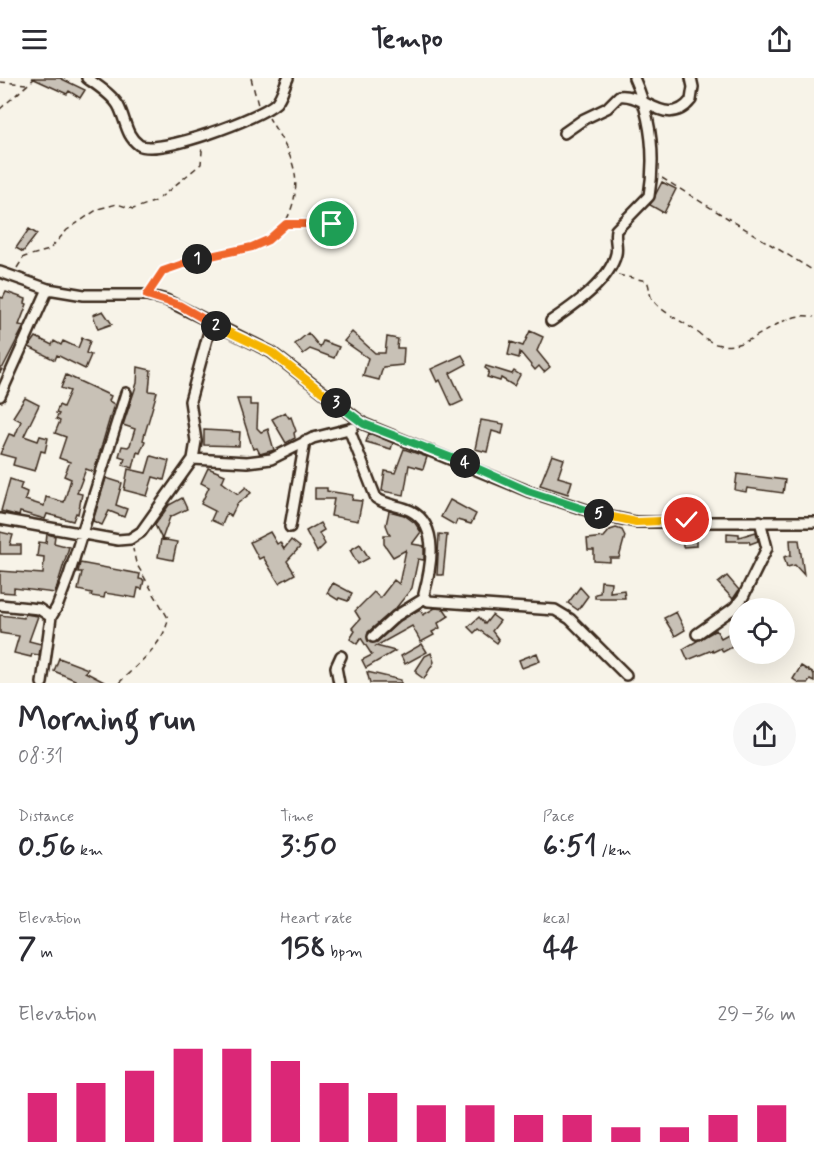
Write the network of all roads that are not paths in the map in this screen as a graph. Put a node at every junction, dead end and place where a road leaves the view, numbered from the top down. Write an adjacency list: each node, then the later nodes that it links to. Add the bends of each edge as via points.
1 (87, 78): 2 (street, via 117,104 127,131 142,146 163,148 233,125 276,103)
2 (288, 78)
3 (634, 78): 5 (street)
4 (691, 78): 5 (street, via 693,94 688,104 675,111 660,111)
5 (646, 105): 6 (street, via 619,96 607,108); 9 (street, via 652,135 649,196 616,230 617,251 608,271)
6 (564, 133)
7 (0, 272): 8 (street)
8 (48, 289): 10 (street, via 84,295 147,295 179,305); 12 (street)
9 (551, 321)
10 (211, 324): 13 (street, via 271,352); 16 (street, via 190,401 196,441)
11 (126, 393): 21 (street)
12 (0, 396)
13 (364, 424): 14 (street); 18 (street, via 528,491 602,515 636,522)
14 (349, 429): 15 (street); 22 (street, via 376,498 414,513 425,522 431,542)
15 (305, 441): 16 (street, via 271,459); 20 (street)
16 (193, 459): 21 (street, via 141,532 118,540)
17 (0, 519): 21 (street)
18 (760, 521): 19 (street); 25 (street, via 767,548 743,597)
19 (814, 522)
20 (290, 527)
21 (80, 534): 24 (street)
22 (425, 598): 26 (street); 28 (street, via 447,604 555,610 570,618)
23 (0, 605): 24 (street, via 39,609)
24 (51, 617): 29 (street)
25 (697, 634)
26 (373, 637)
27 (341, 656): 30 (street, via 336,667)
28 (626, 675)
29 (42, 683)
30 (339, 683)

